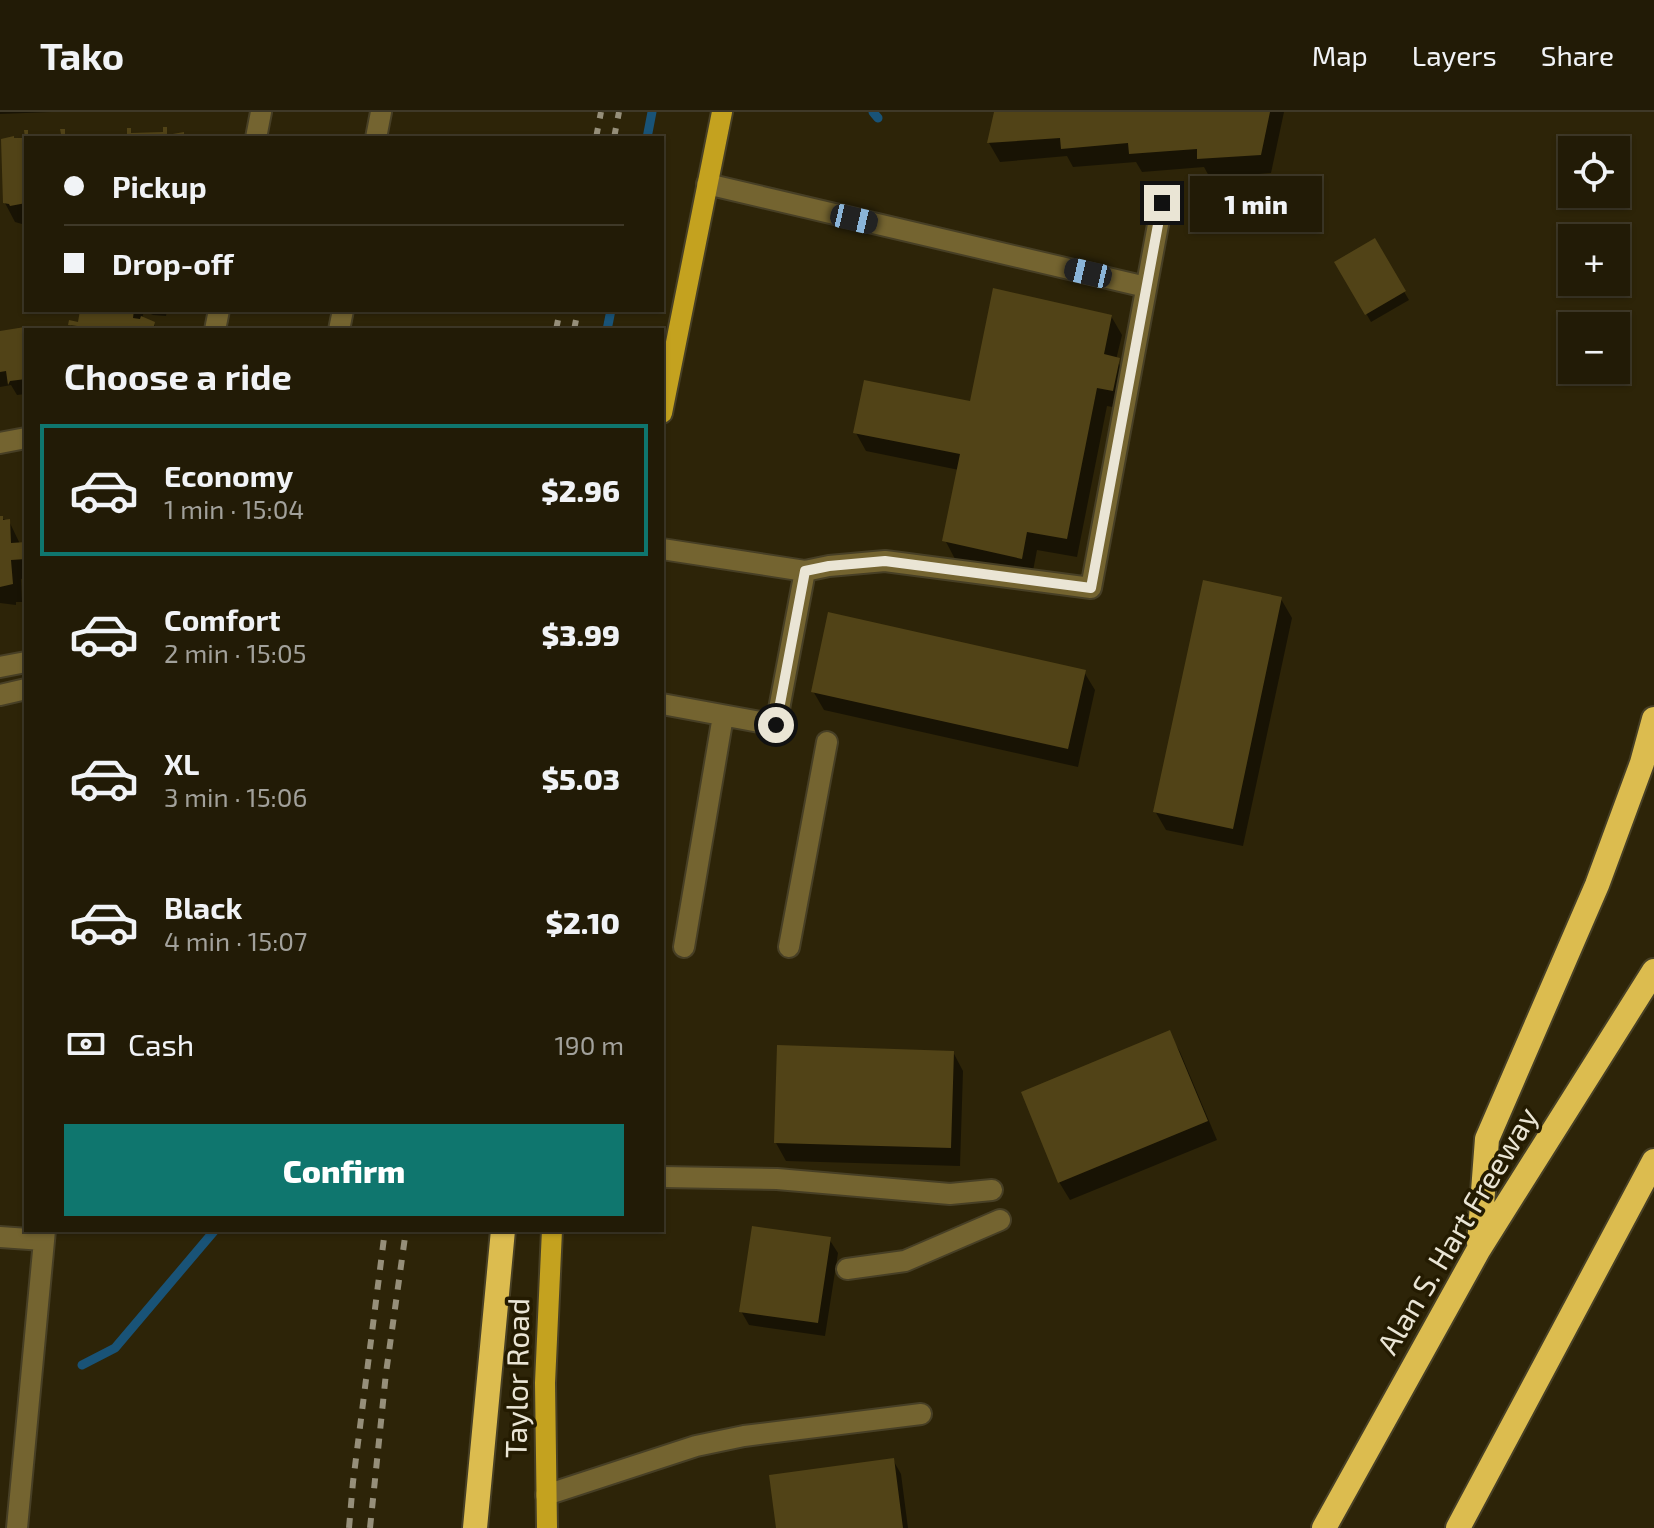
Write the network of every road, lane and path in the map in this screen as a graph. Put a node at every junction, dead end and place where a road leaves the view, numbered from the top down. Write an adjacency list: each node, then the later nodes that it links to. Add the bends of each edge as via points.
1 (261, 112): 4 (street)
2 (381, 112): 5 (street)
3 (722, 112): 6 (main road)
4 (256, 136)
5 (376, 136)
6 (707, 184): 8 (street); 9 (main road)
7 (1162, 203): 8 (street)
8 (1146, 287): 13 (street, via 1091,588 885,561)
9 (664, 403)
10 (24, 438): 11 (street)
11 (0, 443)
12 (664, 549): 13 (street)
13 (805, 571): 19 (street, via 776,725)
14 (24, 662): 15 (street)
15 (0, 667)
16 (24, 689): 17 (street)
17 (0, 695)
18 (664, 704): 19 (street)
19 (723, 716): 22 (street)
20 (1654, 719): 33 (highway, via 1597,885 1487,1139)
21 (827, 742): 23 (street)
22 (684, 947)
23 (789, 947)
24 (1654, 971): 33 (highway, Alan S. Hart Freeway)
25 (1654, 1161): 41 (highway)
26 (664, 1177): 27 (street, via 777,1179 950,1194)
27 (992, 1190)
28 (1000, 1220): 34 (street, via 905,1261)
29 (503, 1232): 38 (highway)
30 (552, 1232): 36 (main road, Taylor Road)
31 (44, 1235): 32 (street); 37 (street)
32 (0, 1237)
33 (1479, 1249): 40 (highway, Alan S. Hart Freeway)
34 (847, 1269)
35 (921, 1414): 36 (street, via 696,1446)
36 (546, 1495): 39 (main road, Taylor Road)
37 (17, 1528)
38 (475, 1528)
39 (547, 1528)
40 (1324, 1528)
41 (1458, 1528)

